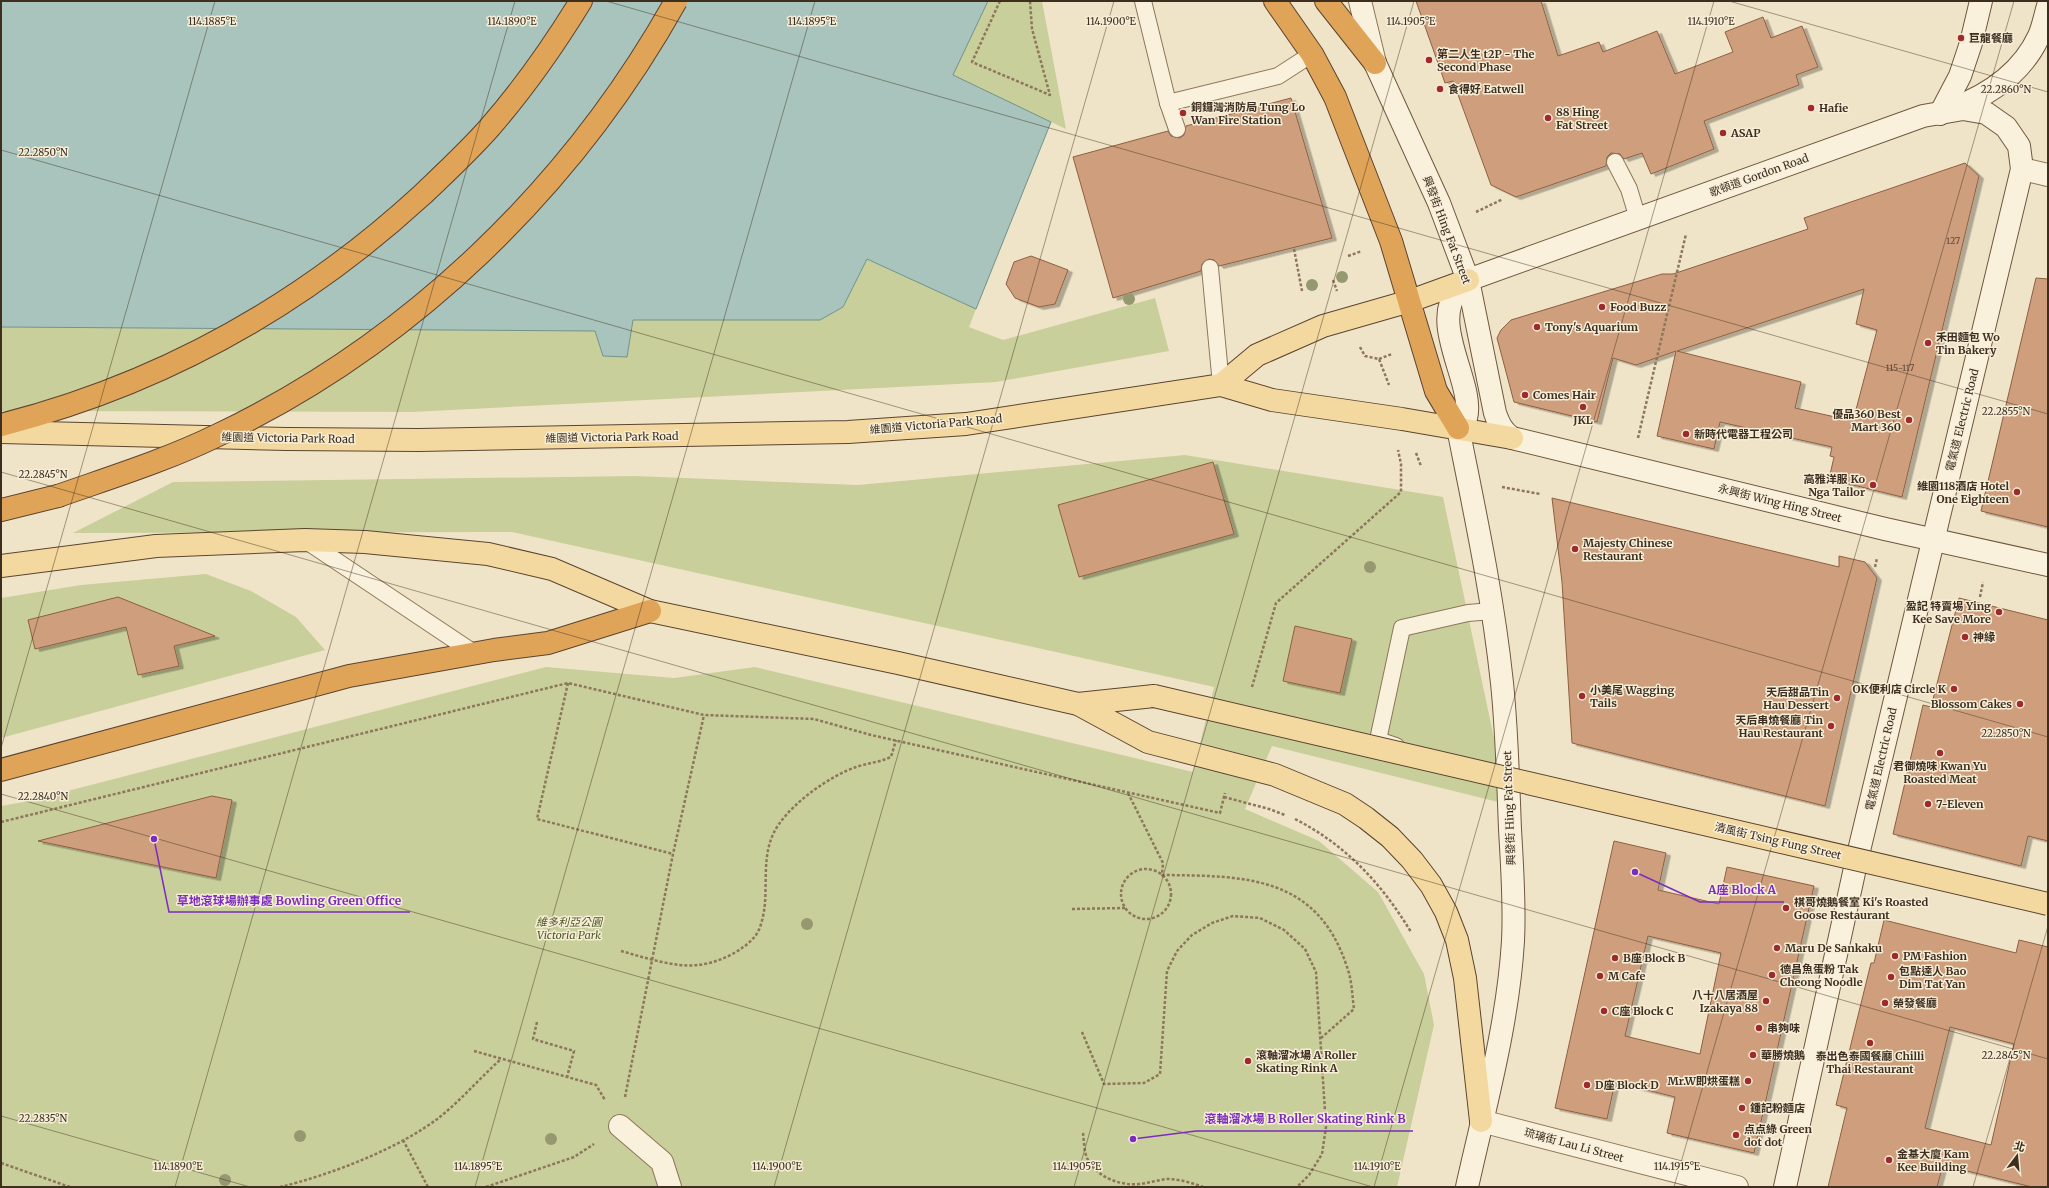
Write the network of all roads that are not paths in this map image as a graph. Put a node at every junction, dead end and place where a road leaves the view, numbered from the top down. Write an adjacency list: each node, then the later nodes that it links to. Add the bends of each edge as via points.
1 (581, 1): 22 (highway, via 560,35 490,127 401,214 343,262 284,303 237,331 175,362 111,391 47,413)
2 (676, 1): 26 (highway, bridge, via 630,77 585,140 522,213 414,312 357,355 289,397 218,435 139,468 58,496)
3 (1143, 1): 11 (lane)
4 (1275, 1): 9 (highway)
5 (1326, 1): 10 (highway)
6 (1360, 1): 10 (main road, 興發街 Hing Fat Street)
7 (1981, 1): 12 (main road, via 1960,76)
8 (2048, 6): 12 (main road, via 2039,36 2022,63 1998,86 1970,102)
9 (1312, 54): 11 (lane, via 1278,76); 20 (highway, via 1335,97 1374,194)
10 (1375, 63): 19 (main road, 興發街 Hing Fat Street, via 1439,202)
11 (1168, 103): 13 (lane)
12 (1940, 114): 15 (main road, 歌頓道 Gordon Road, via 1963,109 1986,113 2006,127 2019,146); 17 (main road, 歌頓道 Gordon Road, via 1916,118)
13 (1177, 129)
14 (1616, 162): 17 (lane, via 1629,189)
15 (2022, 169): 16 (main road); 28 (main road, 電氣道 Electric Road)
16 (2048, 175)
17 (1638, 219): 19 (main road, 歌頓道 Gordon Road)
18 (1210, 268): 21 (lane)
19 (1468, 280): 20 (main road); 23 (main road, via 1456,292 1449,315 1450,335 1466,406 1466,419); 25 (main road, 興發街 Hing Fat Street, via 1495,413 1502,430)
20 (1410, 301): 21 (main road, via 1323,326 1257,355); 23 (highway, via 1436,391)
21 (1221, 385): 23 (main road, via 1272,400); 24 (main road, 維園道 Victoria Park Road, via 966,424 848,432 419,440)
22 (1, 425)
23 (1458, 428): 25 (main road); 32 (main road, 興發街 Hing Fat Street)
24 (1, 432)
25 (1512, 438): 28 (main road, 永興街 Wing Hing Street)
26 (1, 510)
27 (305, 540): 30 (main road, via 156,546); 31 (main road, via 365,542 488,554 552,569); 33 (lane)
28 (1933, 540): 29 (main road, 永興街 Wing Hing Street); 37 (main road, 電氣道 Electric Road)
29 (2048, 565)
30 (1, 566)
31 (650, 611): 33 (highway, via 548,643); 34 (main road)
32 (1492, 611): 36 (main road, 興發街 Hing Fat Street, via 1502,683); 36 (lane, via 1468,613 1402,628 1378,740)
33 (474, 654): 35 (highway, via 349,676)
34 (1078, 704): 38 (main road, bridge, via 1154,696); 39 (main road, via 1148,742 1275,775 1313,790 1345,804 1390,837 1412,860 1430,885 1446,912 1457,940 1465,978)
35 (1, 770)
36 (1508, 780): 37 (main road, 清風街 Tsing Fung Street, via 1562,790); 39 (main road, 興發街 Hing Fat Street, via 1513,940 1496,1062)
37 (1858, 859): 38 (main road, 清風街 Tsing Fung Street); 44 (main road, 電氣道 Electric Road)
38 (2048, 903)
39 (1482, 1121): 42 (main road, 興發街 Hing Fat Street); 43 (main road, 琉璃街 Lau Li Street)
40 (620, 1126): 41 (main road, via 662,1162)
41 (670, 1187)
42 (1467, 1187)
43 (1737, 1187)
44 (1785, 1187)

